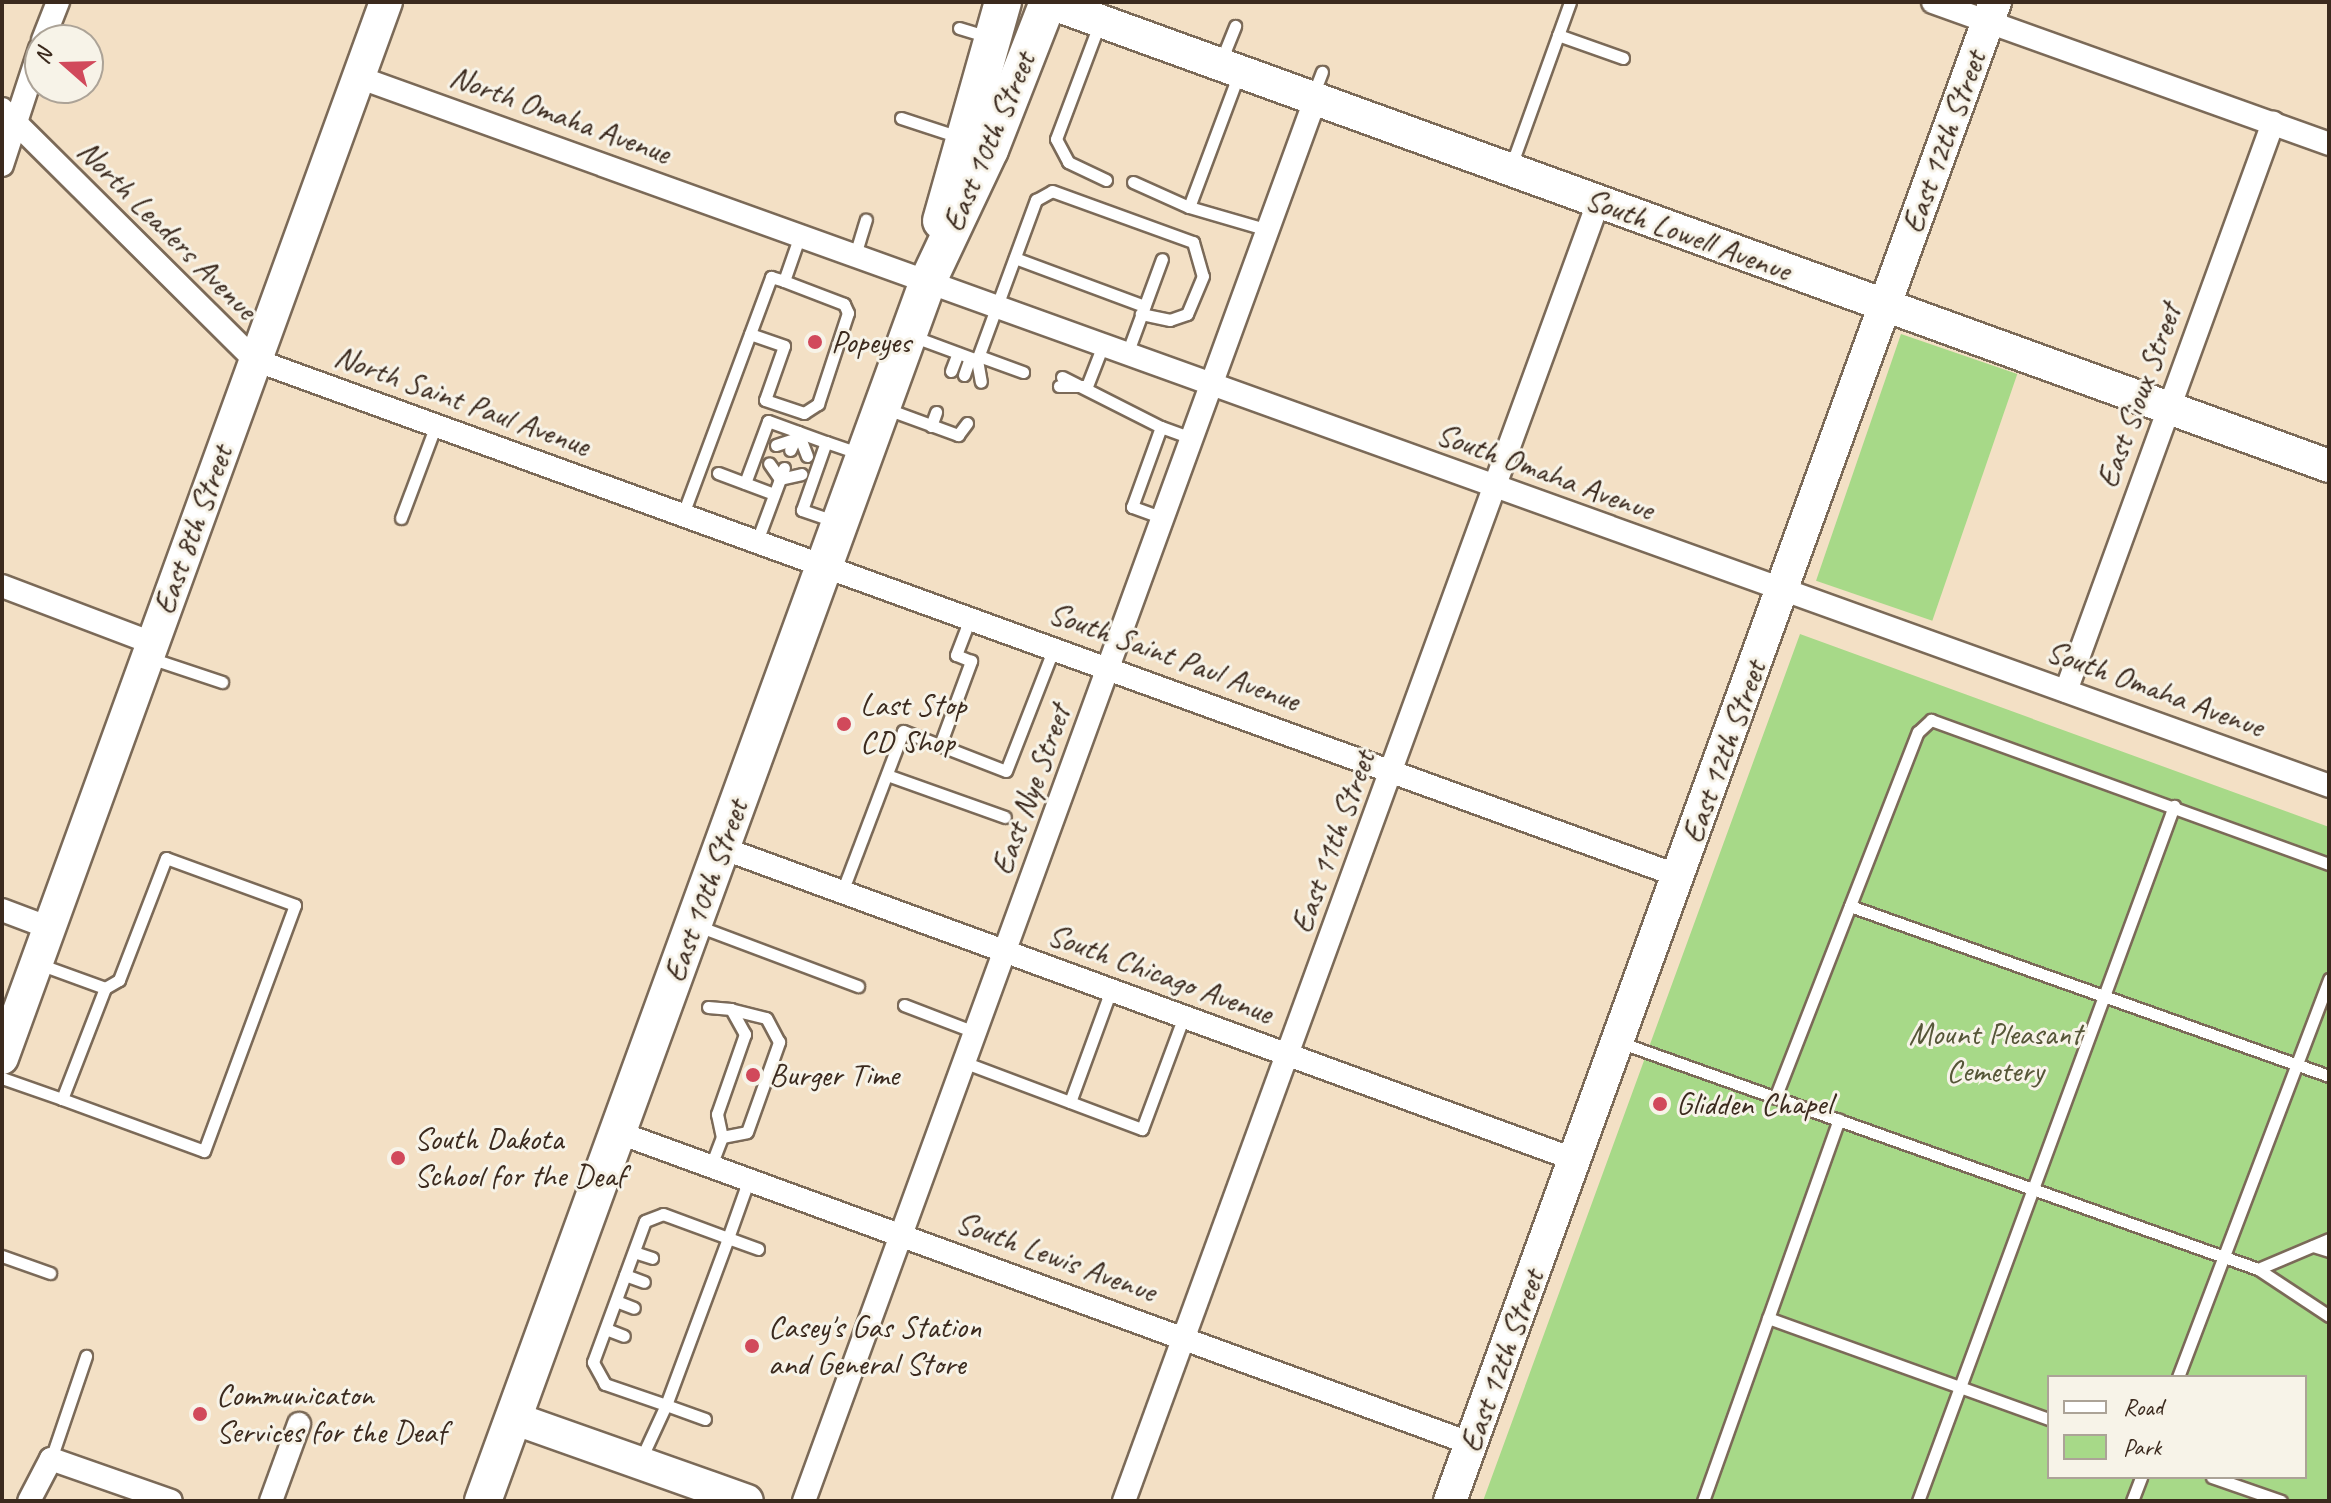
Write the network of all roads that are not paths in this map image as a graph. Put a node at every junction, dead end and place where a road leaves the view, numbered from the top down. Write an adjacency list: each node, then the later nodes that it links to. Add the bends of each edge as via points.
1 (58, 2): 9 (street)
2 (386, 2): 14 (street, East 8th Street)
3 (1003, 2): 20 (main road, East 10th Street, via 975,33)
4 (1048, 2): 8 (street, South Lowell Avenue); 36 (main road, East 10th Street, via 990,150)
5 (1570, 2): 11 (lane)
6 (1933, 2): 7 (street)
7 (1992, 12): 19 (street); 37 (street, East 12th Street)
8 (1107, 19): 13 (street, South Lowell Avenue); 24 (lane, via 1056,139 1068,162)
9 (49, 24)
10 (1235, 26): 13 (lane)
11 (1558, 35): 12 (lane); 23 (lane)
12 (1623, 58)
13 (1229, 69): 16 (street, South Lowell Avenue); 27 (lane)
14 (358, 77): 28 (street, North Omaha Avenue); 46 (street, East 8th Street)
15 (24, 82): 17 (street)
16 (1316, 90): 23 (street, South Lowell Avenue); 30 (street, East Nye Street)
17 (8, 116): 22 (street); 46 (street, North Leaders Avenue)
18 (901, 118): 20 (lane)
19 (2273, 123): 21 (street); 55 (street, East Sioux Street)
20 (959, 138): 36 (main road, East 10th Street)
21 (2329, 144)
22 (2, 165)
23 (1509, 171): 26 (street, South Lowell Avenue)
24 (1107, 176)
25 (1132, 186): 27 (lane)
26 (1598, 203): 37 (street, South Lowell Avenue); 75 (street, East 11th Street)
27 (1189, 207): 30 (lane)
28 (741, 214): 31 (street, South Omaha Avenue)
29 (866, 220): 32 (lane)
30 (1268, 230): 52 (street, East Nye Street)
31 (800, 235): 32 (street, South Omaha Avenue); 35 (lane)
32 (855, 255): 36 (street, South Omaha Avenue)
33 (1015, 258): 38 (lane); 39 (lane); 39 (lane, via 1036,200 1052,191 1168,228 1193,242 1203,276 1187,314 1170,320)
34 (1162, 259): 39 (lane)
35 (784, 281): 40 (lane, via 771,277); 40 (lane, via 844,304 848,313 818,404 804,413 765,400 784,346)
36 (928, 281): 38 (street, South Omaha Avenue); 41 (main road, East 10th Street)
37 (1884, 305): 55 (street, South Lowell Avenue); 85 (street, East 12th Street)
38 (998, 307): 42 (street, South Omaha Avenue); 45 (lane)
39 (1142, 310): 44 (lane)
40 (750, 334): 78 (lane)
41 (908, 335): 43 (lane); 54 (main road, East 10th Street)
42 (1103, 345): 44 (street, South Omaha Avenue); 53 (lane)
43 (958, 353): 45 (lane); 48 (lane)
44 (1127, 354): 52 (street, South Omaha Avenue)
45 (975, 358): 47 (lane); 49 (lane); 50 (lane)
46 (255, 360): 59 (street, North Saint Paul Avenue); 88 (street, East 8th Street)
47 (1024, 368)
48 (951, 371)
49 (964, 375)
50 (981, 382)
51 (1060, 382): 53 (lane)
52 (1211, 385): 63 (street, East Nye Street); 75 (street, South Omaha Avenue)
53 (1087, 386): 61 (lane)
54 (882, 407): 60 (lane); 67 (main road, East 10th Street)
55 (2168, 407): 70 (street, South Lowell Avenue); 91 (street, East Sioux Street)
56 (936, 412): 60 (lane)
57 (948, 417): 62 (lane)
58 (967, 423): 62 (lane, via 958,435)
59 (436, 425): 77 (street, North Saint Paul Avenue); 79 (lane)
60 (931, 426): 62 (lane)
61 (1161, 427): 63 (lane); 80 (lane, via 1132,507)
62 (943, 430)
63 (1192, 438): 80 (street, East Nye Street)
64 (794, 440): 65 (lane); 66 (lane); 68 (lane); 74 (lane, via 768,421)
65 (826, 442): 67 (lane); 81 (lane, via 802,510)
66 (776, 445)
67 (865, 455): 81 (main road, East 10th Street)
68 (807, 456)
69 (769, 463): 72 (lane)
70 (2329, 466)
71 (718, 473): 74 (lane)
72 (782, 474): 73 (lane); 76 (lane)
73 (801, 474)
74 (745, 483): 76 (lane)
75 (1494, 489): 85 (street, South Omaha Avenue); 93 (street, East 11th Street)
76 (774, 494): 82 (lane)
77 (647, 501): 78 (street, South Saint Paul Avenue)
78 (683, 514): 82 (street, South Saint Paul Avenue)
79 (401, 518)
80 (1163, 518): 89 (street, East Nye Street)
81 (840, 523): 83 (main road, East 10th Street)
82 (757, 541): 83 (street, South Saint Paul Avenue)
83 (825, 566): 86 (street, South Saint Paul Avenue); 98 (main road, East 10th Street)
84 (2, 586): 88 (street)
85 (1782, 590): 91 (street, South Omaha Avenue); 100 (street, East 12th Street)
86 (970, 618): 87 (street, South Saint Paul Avenue); 92 (lane, via 956,655 971,661)
87 (1054, 648): 89 (street, South Saint Paul Avenue); 92 (lane, via 1006,771)
88 (150, 650): 90 (lane); 105 (street, East 8th Street)
89 (1108, 667): 93 (street, South Saint Paul Avenue); 106 (street, East Nye Street)
90 (222, 682)
91 (2066, 691): 95 (street, South Omaha Avenue)
92 (940, 745): 94 (lane, via 903,731)
93 (1394, 771): 100 (street, South Saint Paul Avenue); 119 (street, East 11th Street)
94 (887, 775): 97 (lane); 101 (lane)
95 (2329, 786)
96 (2174, 806): 99 (lane); 102 (lane, via 1931,720 1918,732); 112 (lane)
97 (1005, 817)
98 (722, 848): 101 (street, South Chicago Avenue); 104 (main road, East 10th Street)
99 (2329, 864)
100 (1679, 876): 118 (street, East 12th Street)
101 (842, 892): 106 (street, South Chicago Avenue)
102 (1850, 906): 112 (lane); 125 (lane)
103 (2, 910): 105 (street)
104 (694, 924): 109 (lane); 129 (main road, East 10th Street)
105 (50, 928): 107 (street, East 8th Street)
106 (1007, 952): 111 (street, South Chicago Avenue); 117 (street, East Nye Street)
107 (37, 963): 110 (lane); 120 (street, East 8th Street)
108 (2329, 979): 122 (lane)
109 (858, 986)
110 (105, 988): 126 (lane); 126 (lane, via 119,980 166,858 295,905 204,1151)
111 (1111, 990): 116 (street, South Chicago Avenue); 127 (lane)
112 (2103, 997): 122 (lane); 134 (lane)
113 (904, 1005): 117 (lane)
114 (708, 1007): 115 (lane)
115 (731, 1009): 130 (lane, via 745,1034 717,1114); 130 (lane, via 766,1018 779,1042 747,1132)
116 (1184, 1016): 119 (street, South Chicago Avenue); 127 (lane, via 1142,1129)
117 (977, 1033): 121 (street, East Nye Street)
118 (1618, 1042): 125 (lane); 131 (street, East 12th Street)
119 (1289, 1055): 131 (street, South Chicago Avenue); 155 (street, East 11th Street)
120 (2, 1058)
121 (966, 1063): 127 (lane); 135 (street, East Nye Street)
122 (2296, 1065): 123 (lane); 143 (lane)
123 (2329, 1076)
124 (2, 1078): 126 (lane)
125 (1775, 1098): 128 (lane)
126 (62, 1099)
127 (1070, 1102)
128 (1839, 1120): 134 (lane); 152 (lane)
129 (617, 1132): 132 (street, South Lewis Avenue); 160 (main road, East 10th Street)
130 (722, 1137): 132 (lane)
131 (1576, 1160): 164 (street, East 12th Street)
132 (711, 1166): 133 (street, South Lewis Avenue)
133 (749, 1179): 135 (street, South Lewis Avenue); 136 (lane)
134 (2033, 1189): 143 (lane); 158 (lane)
135 (902, 1235): 155 (street, South Lewis Avenue); 174 (street, East Nye Street)
136 (728, 1238): 139 (lane); 141 (lane, via 650,1215); 159 (lane, via 708,1279)
137 (2329, 1239): 138 (lane)
138 (2313, 1246): 140 (lane); 145 (lane)
139 (758, 1249)
140 (2329, 1251)
141 (634, 1252): 144 (lane); 147 (lane)
142 (2, 1256): 146 (lane)
143 (2223, 1257): 145 (lane); 157 (lane)
144 (652, 1258)
145 (2258, 1269): 151 (lane)
146 (50, 1273)
147 (625, 1275): 148 (lane); 149 (lane)
148 (644, 1282)
149 (616, 1301): 150 (lane); 153 (lane)
150 (634, 1308)
151 (2329, 1316)
152 (1768, 1318): 158 (lane); 177 (lane)
153 (606, 1329): 154 (lane); 159 (lane, via 593,1362 597,1377)
154 (624, 1336)
155 (1183, 1339): 164 (street, South Lewis Avenue); 175 (street, East 11th Street)
156 (86, 1356): 165 (lane)
157 (2179, 1375)
158 (1960, 1387): 161 (lane); 178 (lane)
159 (666, 1405): 162 (lane); 166 (lane)
160 (513, 1418): 166 (street); 172 (main road, East 10th Street)
161 (2047, 1418)
162 (705, 1419)
163 (299, 1424): 171 (street)
164 (1472, 1444): 176 (street, East 12th Street)
165 (51, 1459): 169 (street); 170 (street)
166 (639, 1463): 173 (street)
167 (2140, 1479): 179 (lane)
168 (2218, 1479): 180 (lane)
169 (29, 1501)
170 (171, 1501)
171 (271, 1501)
172 (483, 1501)
173 (747, 1501)
174 (804, 1501)
175 (1124, 1501)
176 (1450, 1501)
177 (1703, 1501)
178 (1918, 1501)
179 (2132, 1501)
180 (2281, 1501)

